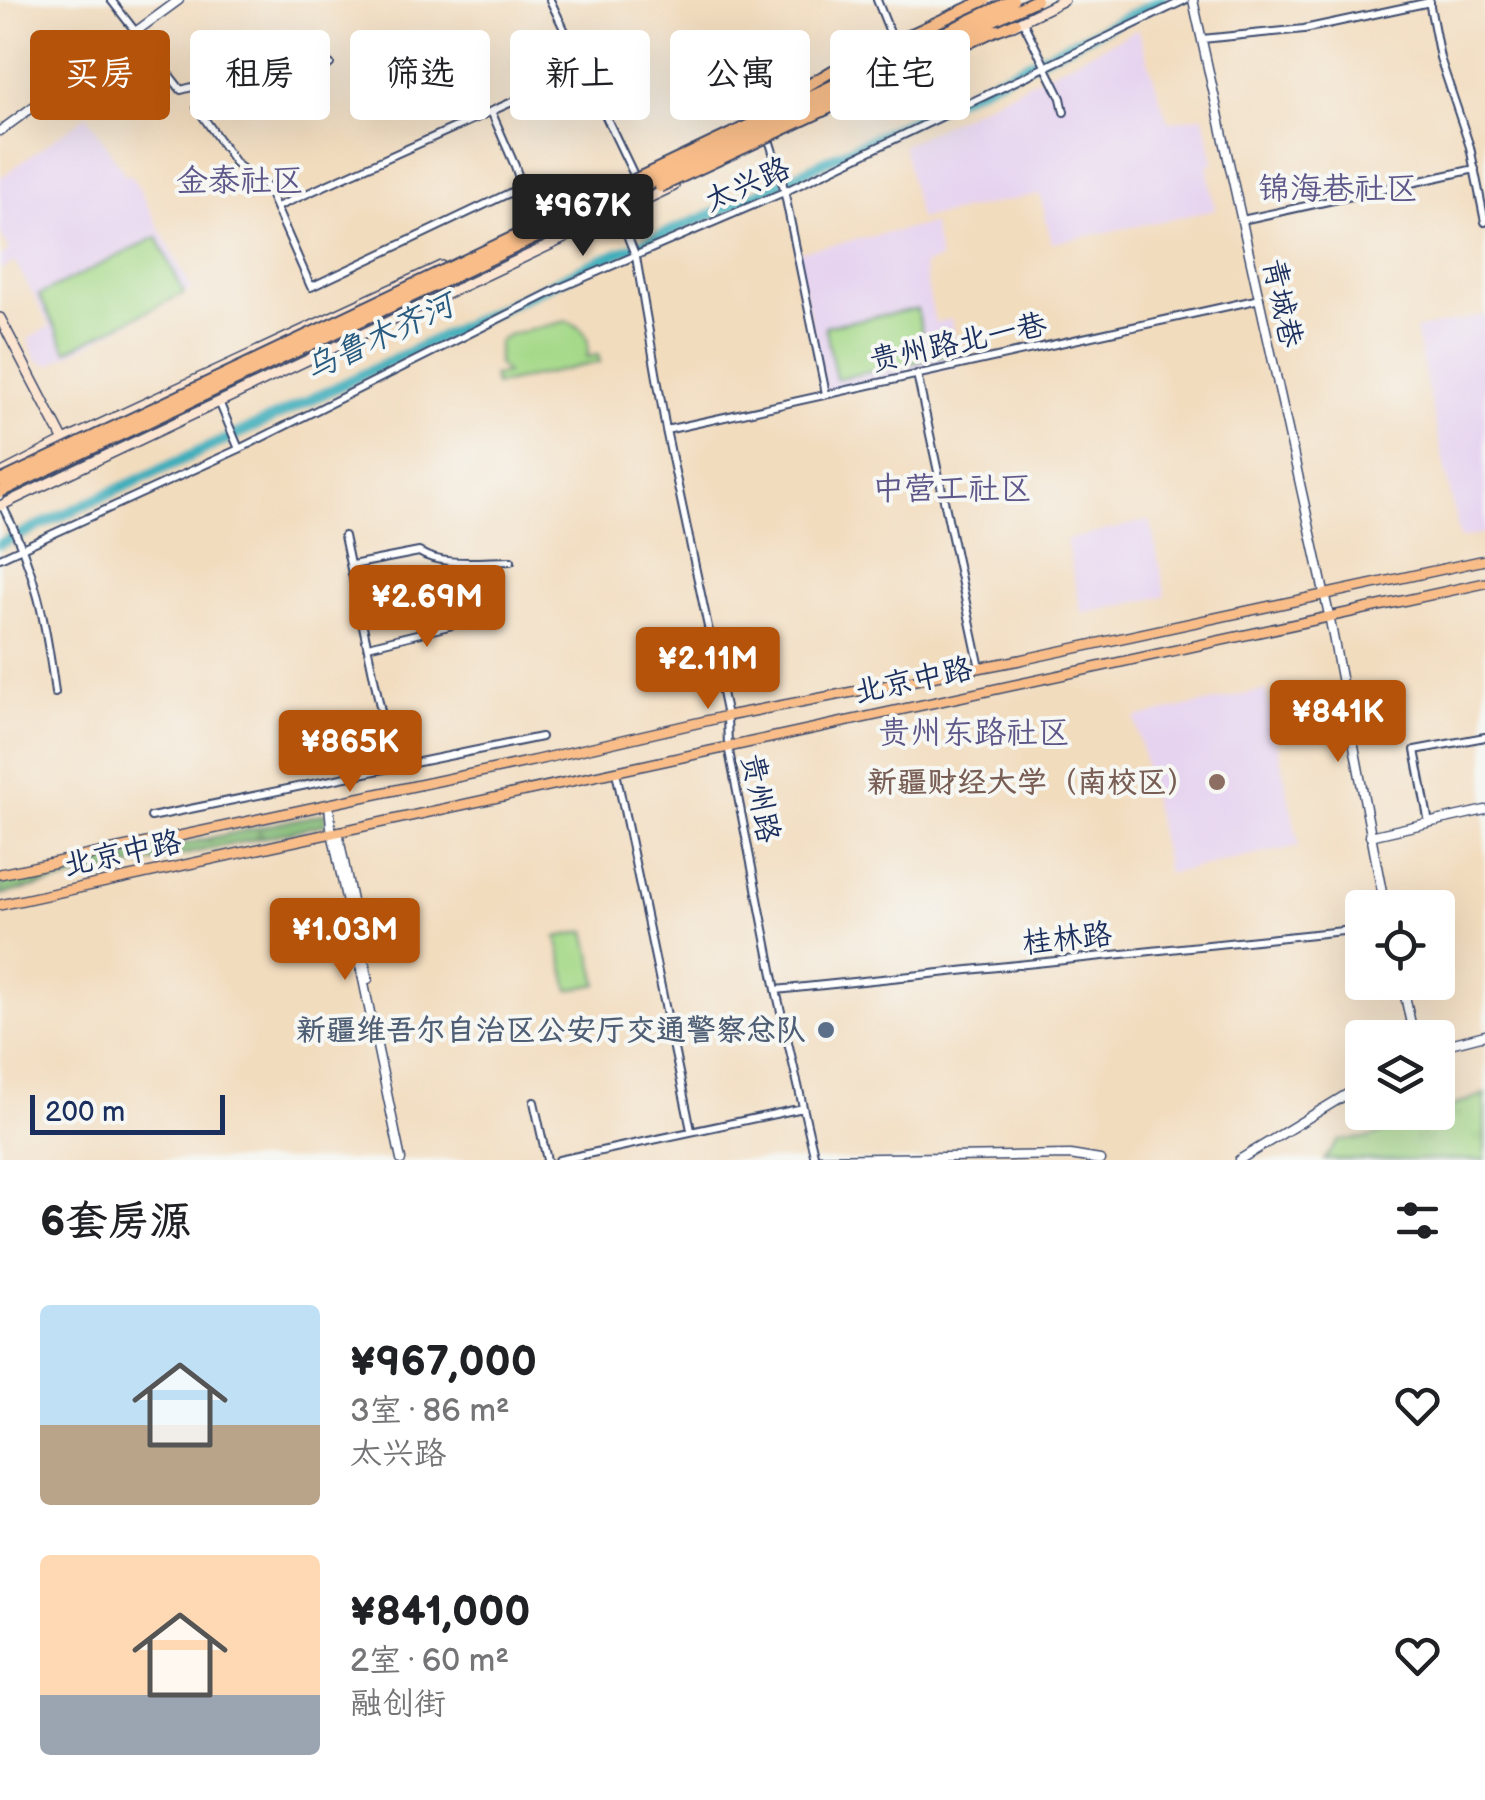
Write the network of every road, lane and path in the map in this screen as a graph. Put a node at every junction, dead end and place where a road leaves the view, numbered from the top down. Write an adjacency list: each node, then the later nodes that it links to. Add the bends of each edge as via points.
1 (110, 0): 14 (street)
2 (179, 0): 14 (street)
3 (550, 0): 15 (street)
4 (878, 0): 16 (street)
5 (984, 0): 29 (highway, bridge, via 834,70)
6 (998, 0): 17 (main road)
7 (1013, 0): 29 (highway, bridge)
8 (1036, 0): 36 (highway, bridge)
9 (1064, 0): 13 (main road)
10 (1185, 0): 19 (street, 太兴路)
11 (1194, 0): 18 (street, 青城巷)
12 (1430, 1): 18 (street, via 1304,29); 31 (street, via 1440,58)
13 (1019, 22): 19 (street); 30 (main road); 36 (highway, bridge)
14 (136, 29): 20 (street, via 181,90); 28 (street)
15 (566, 30)
16 (889, 30)
17 (934, 30)
18 (1202, 39): 39 (street, 青城巷)
19 (1044, 65): 23 (street); 33 (street, 太兴路)
20 (190, 88)
21 (510, 103): 22 (street)
22 (491, 111): 34 (street); 37 (street)
23 (1064, 112)
24 (205, 120): 37 (street)
25 (609, 120): 32 (street)
26 (752, 120): 32 (main road)
27 (762, 120): 30 (street)
28 (0, 131)
29 (730, 134): 52 (highway, bridge)
30 (770, 140): 33 (street); 36 (main road)
31 (1475, 169): 39 (street); 40 (street)
32 (635, 177): 35 (main road); 36 (street)
33 (782, 185): 42 (street, 太兴路); 46 (street)
34 (520, 188): 37 (street, via 311,287); 41 (street)
35 (608, 189): 38 (street, 贵州路); 41 (main road)
36 (643, 195): 38 (main road); 53 (highway, bridge)
37 (277, 207)
38 (618, 212): 42 (street, 贵州路); 47 (main road)
39 (1242, 220): 43 (street, 青城巷)
40 (1485, 222)
41 (534, 224): 49 (main road)
42 (636, 255): 48 (street, 贵州路); 50 (street, 太兴路)
43 (1260, 299): 45 (street, 贵州路北一巷); 62 (street, 青城巷)
44 (0, 318): 49 (main road)
45 (917, 374): 46 (street, 贵州路北一巷); 66 (street)
46 (826, 394): 48 (street, 贵州路北一巷)
47 (220, 404): 50 (street); 51 (main road)
48 (666, 430): 68 (street, 贵州路)
49 (64, 441): 51 (main road); 52 (main road)
50 (238, 447): 56 (street, 太兴路)
51 (77, 471): 54 (main road)
52 (0, 478)
53 (0, 492)
54 (1, 505): 56 (street)
55 (344, 536): 60 (street)
56 (22, 548): 57 (street, 太兴路); 67 (street, via 45,616)
57 (0, 558)
58 (1485, 560): 62 (main road, 北京中路)
59 (511, 561): 60 (street, via 419,552)
60 (352, 565): 65 (street)
61 (1485, 583): 63 (main road, 北京中路)
62 (1323, 593): 63 (street, 青城巷); 66 (main road, 北京中路)
63 (1328, 615): 71 (main road, 北京中路); 79 (street, 青城巷)
64 (477, 618): 65 (street)
65 (368, 646): 72 (street)
66 (980, 668): 68 (main road, 北京中路)
67 (55, 693)
68 (727, 716): 71 (street, 贵州路); 74 (main road, 北京中路)
69 (540, 736): 72 (street)
70 (1485, 737): 77 (street, via 1415,750)
71 (728, 746): 73 (main road, 北京中路); 84 (street, 贵州路)
72 (393, 768): 76 (street)
73 (616, 772): 78 (main road, 北京中路); 90 (street)
74 (330, 804): 78 (street); 80 (main road, 北京中路)
75 (1485, 810): 77 (street)
76 (152, 817)
77 (1428, 823): 79 (street)
78 (335, 834): 82 (main road, 北京中路); 92 (street)
79 (1370, 836): 81 (street, 青城巷)
80 (0, 874)
81 (1382, 890)
82 (0, 904)
83 (1345, 932): 84 (street, 桂林路)
84 (776, 990): 89 (street, 贵州路)
85 (1485, 1035): 86 (street)
86 (1455, 1043)
87 (1345, 1095): 96 (street)
88 (534, 1102): 93 (street)
89 (803, 1108): 90 (street); 91 (street, 贵州路)
90 (690, 1130): 94 (street)
91 (815, 1158): 95 (street)
92 (404, 1160)
93 (547, 1160)
94 (560, 1160)
95 (1100, 1160)
96 (1239, 1160)

